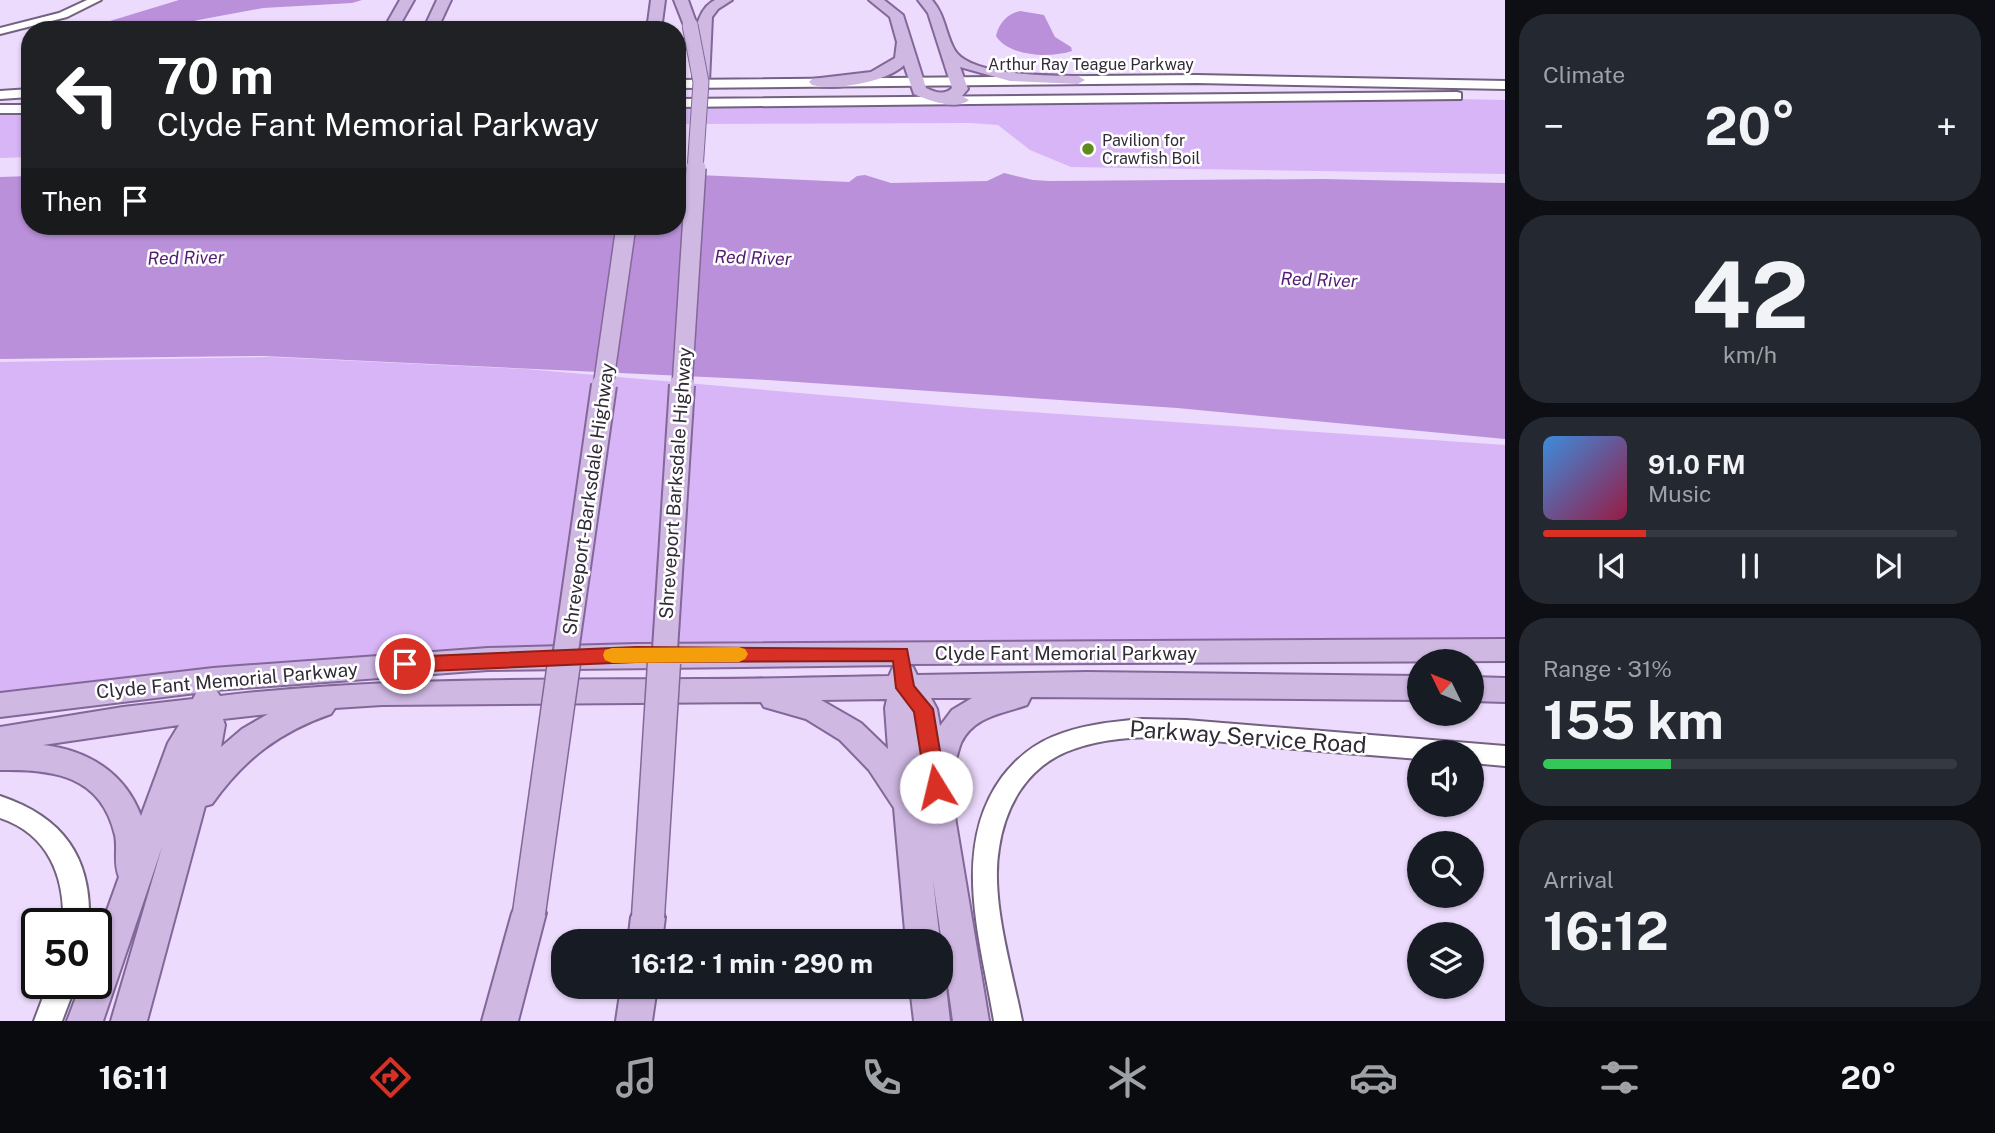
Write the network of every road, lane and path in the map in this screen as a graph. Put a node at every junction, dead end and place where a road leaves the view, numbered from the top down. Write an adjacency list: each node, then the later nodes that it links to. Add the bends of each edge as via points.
1 (96, 0): 10 (street)
2 (407, 0): 11 (main road)
3 (444, 0): 12 (main road)
4 (652, 0): 13 (main road)
5 (658, 0): 14 (main road)
6 (681, 0): 15 (main road, Shreveport Barksdale Highway)
7 (725, 0): 15 (main road)
8 (876, 0): 18 (main road, via 896,15)
9 (925, 0): 19 (main road, via 935,12)
10 (39, 21)
11 (395, 21)
12 (434, 21)
13 (655, 21)
14 (655, 21)
15 (697, 24): 24 (main road, Shreveport Barksdale Highway, bridge)
16 (21, 26): 17 (street)
17 (0, 31)
18 (904, 44): 21 (main road); 23 (main road, via 902,60 887,71)
19 (948, 53): 20 (main road, via 988,74); 22 (main road)
20 (1078, 79): 22 (street, Arthur Ray Teague Parkway); 25 (street, Arthur Ray Teague Parkway)
21 (916, 81): 22 (street, Arthur Ray Teague Parkway); 23 (street, Arthur Ray Teague Parkway); 29 (main road, via 924,94)
22 (958, 81): 29 (main road, via 959,92)
23 (817, 82): 24 (street, Arthur Ray Teague Parkway)
24 (689, 83): 35 (main road, Shreveport Barksdale Highway, bridge)
25 (1505, 85)
26 (21, 94): 27 (street)
27 (0, 95)
28 (1505, 97): 31 (street, Arthur Ray Teague Parkway)
29 (942, 98): 30 (main road); 31 (main road)
30 (921, 100): 31 (street, Arthur Ray Teague Parkway); 32 (street, Arthur Ray Teague Parkway)
31 (961, 100)
32 (686, 103)
33 (0, 109): 34 (street)
34 (21, 109)
35 (686, 144)
36 (625, 235): 60 (main road, Shreveport-Barksdale Highway, bridge)
37 (681, 235): 61 (main road, Shreveport Barksdale Highway, bridge)
38 (1505, 650): 39 (main road, Clyde Fant Memorial Parkway)
39 (901, 654): 41 (main road); 46 (main road, Clyde Fant Memorial Parkway, via 488,659)
40 (1087, 684): 41 (main road, Clyde Fant Memorial Parkway); 42 (main road, Clyde Fant Memorial Parkway); 54 (main road, via 997,700 965,714 942,749)
41 (905, 688): 45 (main road, Clyde Fant Memorial Parkway); 54 (main road, via 923,709); 56 (main road, via 899,708)
42 (1407, 688)
43 (1484, 690): 44 (main road)
44 (1505, 690)
45 (696, 691): 47 (main road, Clyde Fant Memorial Parkway); 56 (main road, via 768,698 816,710 874,751)
46 (209, 694): 47 (main road, Clyde Fant Memorial Parkway, via 303,698); 48 (main road, Clyde Fant Memorial Parkway); 49 (main road, Clyde Fant Memorial Parkway); 57 (main road, via 208,742); 58 (main road, via 183,743)
47 (382, 694): 57 (main road, via 299,712 271,725 219,767)
48 (0, 705)
49 (0, 740)
50 (1407, 747): 76 (street, Parkway Service Road, via 1161,727 1100,730 1071,738 1039,756 1015,776 994,814 986,846 985,883)
51 (1484, 754): 52 (street)
52 (1505, 756)
53 (0, 757): 58 (main road, via 29,754 57,758 76,764 103,783 128,817 134,846)
54 (936, 787): 75 (main road)
55 (0, 807): 59 (street, via 35,822 50,835 65,856 75,883)
56 (908, 807): 62 (main road)
57 (189, 812): 69 (main road)
58 (130, 893): 68 (main road)
59 (76, 908)
60 (529, 913): 70 (main road); 71 (main road, Shreveport-Barksdale Highway)
61 (647, 929)
62 (922, 929)
63 (56, 999): 67 (street)
64 (637, 999): 72 (main road)
65 (646, 999): 73 (main road)
66 (929, 999): 74 (main road)
67 (48, 1021)
68 (85, 1021)
69 (129, 1021)
70 (500, 1021)
71 (514, 1021)
72 (634, 1021)
73 (645, 1021)
74 (932, 1021)
75 (971, 1021)
76 (1008, 1021)

